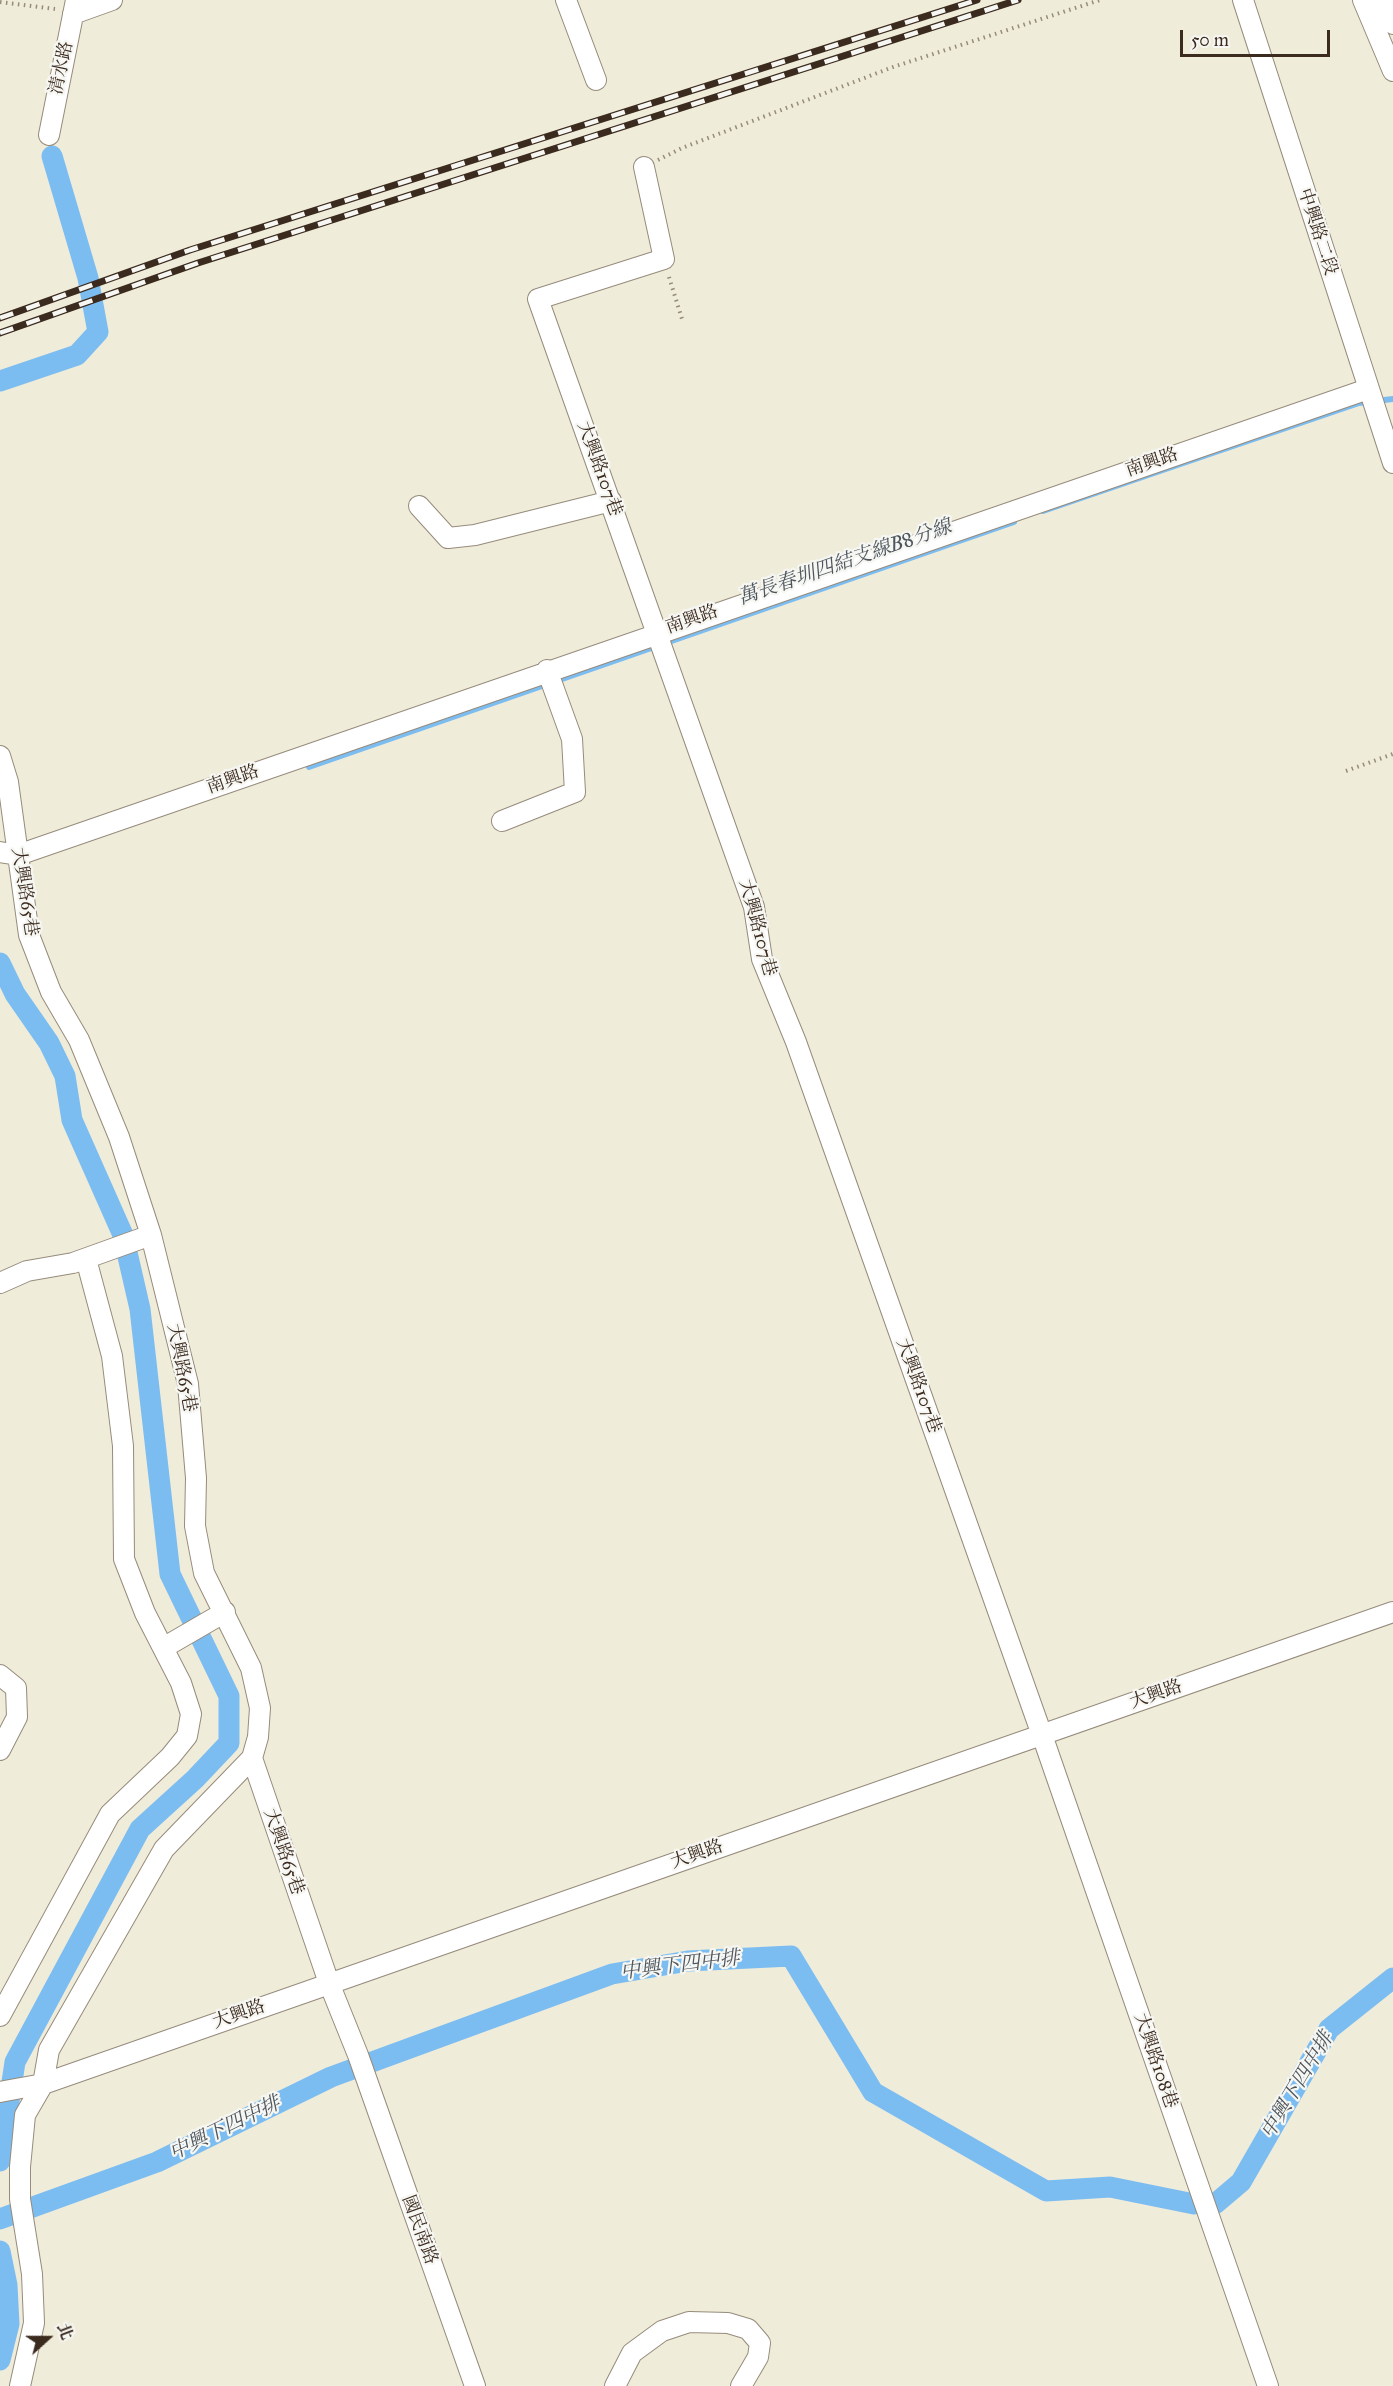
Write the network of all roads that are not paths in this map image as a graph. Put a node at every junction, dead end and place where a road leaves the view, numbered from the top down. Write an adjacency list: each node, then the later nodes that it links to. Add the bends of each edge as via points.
1 (112, 0): 6 (street)
2 (566, 0): 9 (street)
3 (1243, 0): 12 (street, 中興路二段)
4 (1364, 0): 8 (street)
5 (1382, 0): 7 (street)
6 (75, 7): 10 (street, 清水路)
7 (1393, 24)
8 (1393, 71)
9 (596, 80)
10 (49, 135)
11 (644, 167): 14 (street, 大興路107巷, via 664,259 538,299)
12 (1368, 389): 13 (street, 中興路二段); 16 (street, 南興路)
13 (1393, 463)
14 (611, 501): 15 (street, via 475,535 448,538); 16 (street, 大興路107巷)
15 (419, 506)
16 (658, 632): 17 (street, 南興路); 28 (street, 大興路107巷, via 754,907 762,958 796,1042)
17 (547, 670): 19 (street, via 572,739 574,792); 20 (street, 南興路)
18 (0, 756): 20 (street, 大興路65巷, via 8,782)
19 (502, 821)
20 (9, 854): 21 (street, 大興路65巷, via 29,935 51,992 80,1040 119,1137)
21 (145, 1238): 22 (street); 24 (street, 大興路65巷, via 188,1384 196,1478 195,1527 204,1573)
22 (92, 1257): 23 (street, via 27,1271); 26 (street, via 112,1356 122,1434 124,1559)
23 (0, 1283)
24 (225, 1612): 26 (street); 30 (street, 大興路65巷, via 251,1668 260,1708)
25 (1393, 1612): 28 (street, 大興路)
26 (163, 1648): 32 (street, via 189,1703 188,1736 110,1814)
27 (0, 1675): 29 (street, via 16,1688 17,1717)
28 (1042, 1735): 31 (street, 大興路); 40 (street, 大興路108巷)
29 (0, 1750)
30 (252, 1758): 31 (street, 大興路65巷); 34 (street, via 164,1849 49,2050)
31 (329, 1983): 33 (street, 大興路65巷); 34 (street, 大興路)
32 (0, 2016)
33 (361, 2064): 37 (street, 國民南路)
34 (43, 2084): 35 (street, 大興路); 36 (street, via 25,2115 20,2167 34,2323)
35 (0, 2092)
36 (20, 2386)
37 (475, 2386)
38 (615, 2386): 39 (street, via 632,2353 662,2331 689,2322 728,2323 748,2329 760,2343 758,2357)
39 (741, 2386)
40 (1268, 2386)

